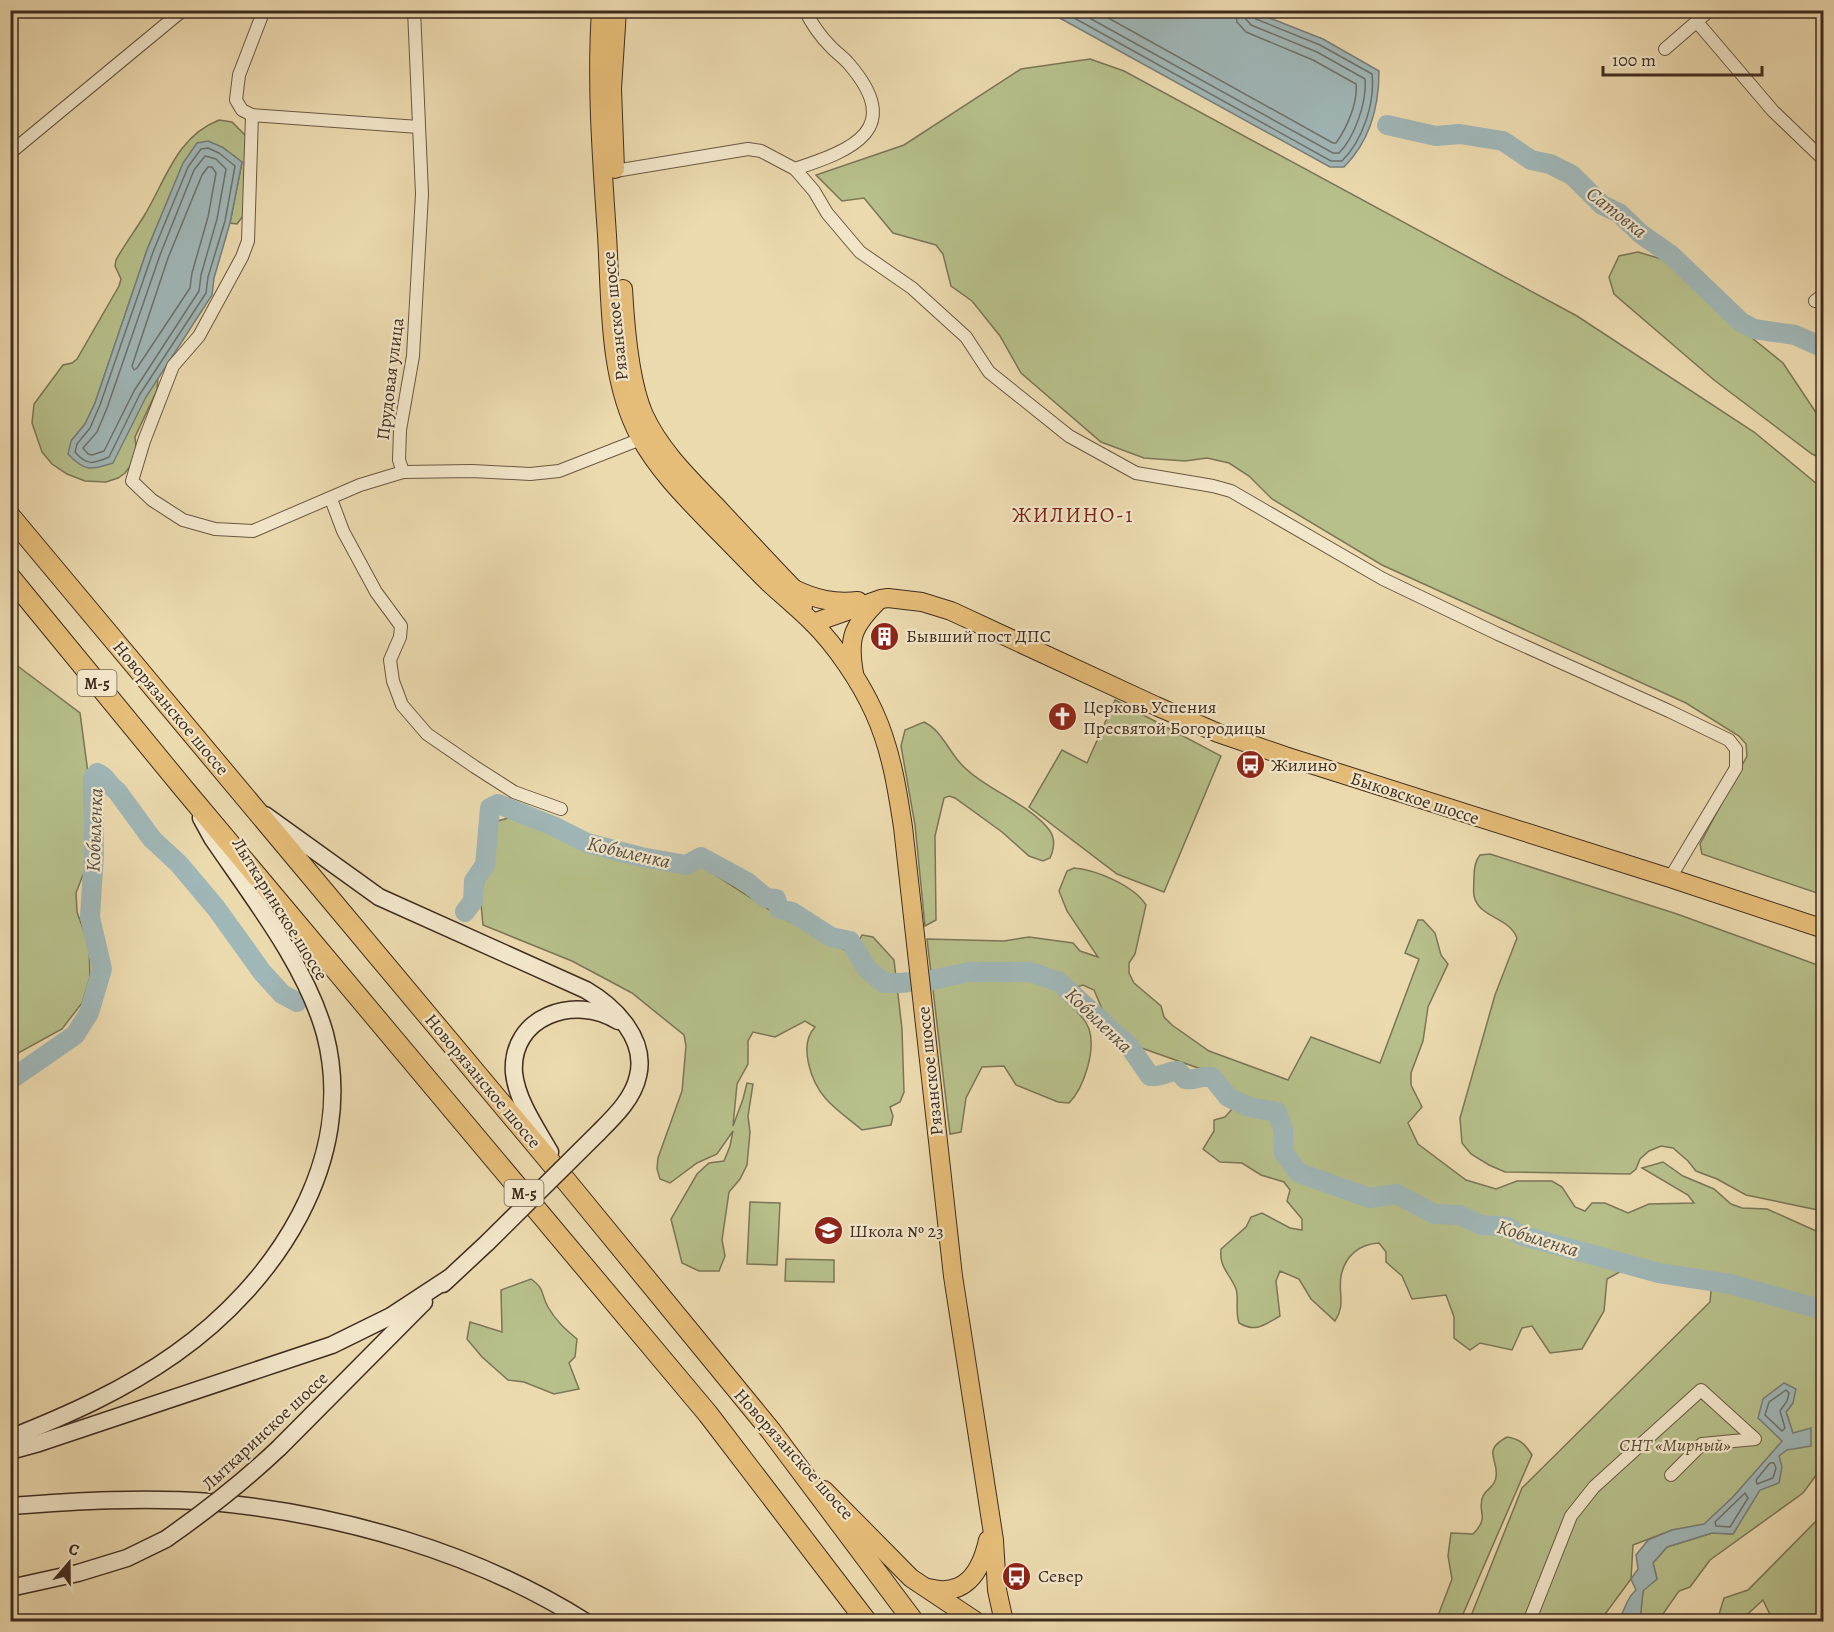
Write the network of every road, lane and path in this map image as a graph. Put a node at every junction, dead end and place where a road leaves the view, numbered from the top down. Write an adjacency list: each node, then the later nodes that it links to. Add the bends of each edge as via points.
1 (183, 10): 12 (street)
2 (264, 10): 10 (street, via 237,88 236,100 242,110)
3 (414, 10): 11 (street, Прудовая улица)
4 (601, 10): 16 (main road, Рязанское шоссе, via 598,89 616,355 626,400)
5 (617, 10): 15 (main road, Рязанское шоссе, via 612,89)
6 (805, 10): 14 (street, via 824,40 847,61 865,86 873,118 862,138 834,156)
7 (1710, 10): 8 (street)
8 (1697, 22): 9 (street); 13 (street, via 1773,111)
9 (1665, 49)
10 (252, 115): 11 (street); 18 (street, via 248,241 199,336 172,366 132,481 183,520 214,529 253,531)
11 (419, 127): 17 (street, Прудовая улица, via 422,194 413,356 399,430)
12 (10, 153)
13 (1824, 160)
14 (795, 170): 15 (street, via 761,151 748,149); 28 (street, via 860,252 912,288 966,337 989,372 1069,436 1136,473 1231,491 1383,579 1729,740 1736,749 1736,768)
15 (615, 171): 21 (main road, Рязанское шоссе, via 628,345 644,415 683,471)
16 (641, 439): 17 (street, via 559,471); 23 (main road, Рязанское шоссе, via 669,479)
17 (403, 472): 18 (street)
18 (331, 499): 26 (street, via 376,592 401,626 390,660 402,705 427,734 514,792)
19 (10, 516): 27 (highway, Новорязанское шоссе / М-5)
20 (10, 577): 25 (highway, Новорязанское шоссе / М-5)
21 (794, 589): 22 (main road, via 830,602); 23 (main road, Рязанское шоссе)
22 (881, 599): 23 (main road, Быковское шоссе); 24 (main road, via 862,617 852,639); 28 (main road, Быковское шоссе, via 922,602 951,611 1238,740)
23 (813, 623): 24 (main road, Рязанское шоссе)
24 (855, 676): 38 (main road, Рязанское шоссе, via 885,739 903,827 953,1276)
25 (184, 789): 34 (main road, Лыткаринское шоссе, via 293,960 325,1034 332,1105 318,1178 284,1244 259,1278 222,1316 176,1354 110,1394); 43 (highway, Новорязанское шоссе / М-5, via 708,1414)
26 (561, 809)
27 (257, 810): 30 (main road, Лыткаринское шоссе, via 380,897 586,990 601,999); 31 (highway, Новорязанское шоссе / М-5)
28 (1670, 878): 29 (main road, Быковское шоссе)
29 (1824, 929)
30 (628, 1028): 31 (main road, via 599,1012 561,1010 534,1024 517,1050 514,1070 520,1097); 32 (main road, Лыткаринское шоссе, bridge, via 636,1041 638,1076 623,1106)
31 (567, 1182): 33 (highway, Новорязанское шоссе / М-5)
32 (449, 1278): 35 (main road, Лыткаринское шоссе, via 391,1316 332,1345); 41 (main road, Лыткаринское шоссе, bridge, via 244,1482 206,1512 166,1539 127,1558)
33 (771, 1431): 40 (main road, Новорязанское шоссе / М-5, via 896,1565); 44 (highway, М-5)
34 (10, 1438)
35 (10, 1451)
36 (1671, 1475): 48 (street, via 1702,1444 1755,1439 1701,1390 1582,1500 1571,1516)
37 (10, 1506): 42 (main road, via 145,1500 210,1502 287,1512 354,1526 441,1552 508,1580)
38 (988, 1508): 39 (main road, Рязанское шоссе); 40 (main road, via 988,1537 979,1569 955,1587)
39 (994, 1540): 46 (main road, Рязанское шоссе, via 997,1590); 47 (main road, Рязанское шоссе)
40 (925, 1587): 45 (main road, Новорязанское шоссе / М-5)
41 (10, 1588)
42 (586, 1622)
43 (867, 1622)
44 (914, 1622)
45 (977, 1622)
46 (1004, 1622)
47 (1017, 1622)
48 (1529, 1622)

